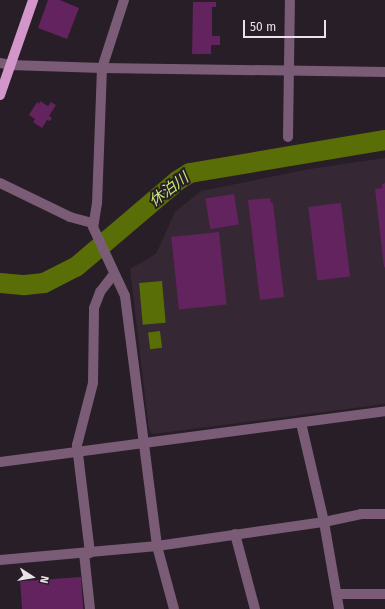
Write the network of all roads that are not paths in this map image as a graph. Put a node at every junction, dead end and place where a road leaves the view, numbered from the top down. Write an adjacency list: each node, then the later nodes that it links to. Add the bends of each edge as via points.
1 (33, 0): 4 (main road)
2 (124, 0): 5 (street)
3 (290, 0): 6 (street)
4 (5, 64): 5 (street); 8 (main road)
5 (102, 68): 6 (street); 11 (street, via 97,203)
6 (288, 71): 7 (street); 9 (street)
7 (385, 72)
8 (0, 95)
9 (288, 137)
10 (0, 183): 11 (street)
11 (93, 227): 12 (street)
12 (114, 274): 15 (street, via 125,296); 16 (street, via 100,292 94,308 93,383 77,441)
13 (385, 411): 14 (street)
14 (300, 423): 15 (street); 19 (street)
15 (144, 444): 16 (street); 21 (street)
16 (77, 452): 17 (street); 22 (street)
17 (0, 462)
18 (385, 514): 19 (street, via 360,514)
19 (324, 522): 20 (street); 24 (street)
20 (235, 534): 21 (street); 28 (street)
21 (157, 546): 22 (street); 27 (street)
22 (87, 553): 23 (street); 26 (street)
23 (0, 560)
24 (337, 594): 25 (street); 29 (street)
25 (385, 594)
26 (90, 609)
27 (174, 609)
28 (255, 609)
29 (339, 609)

